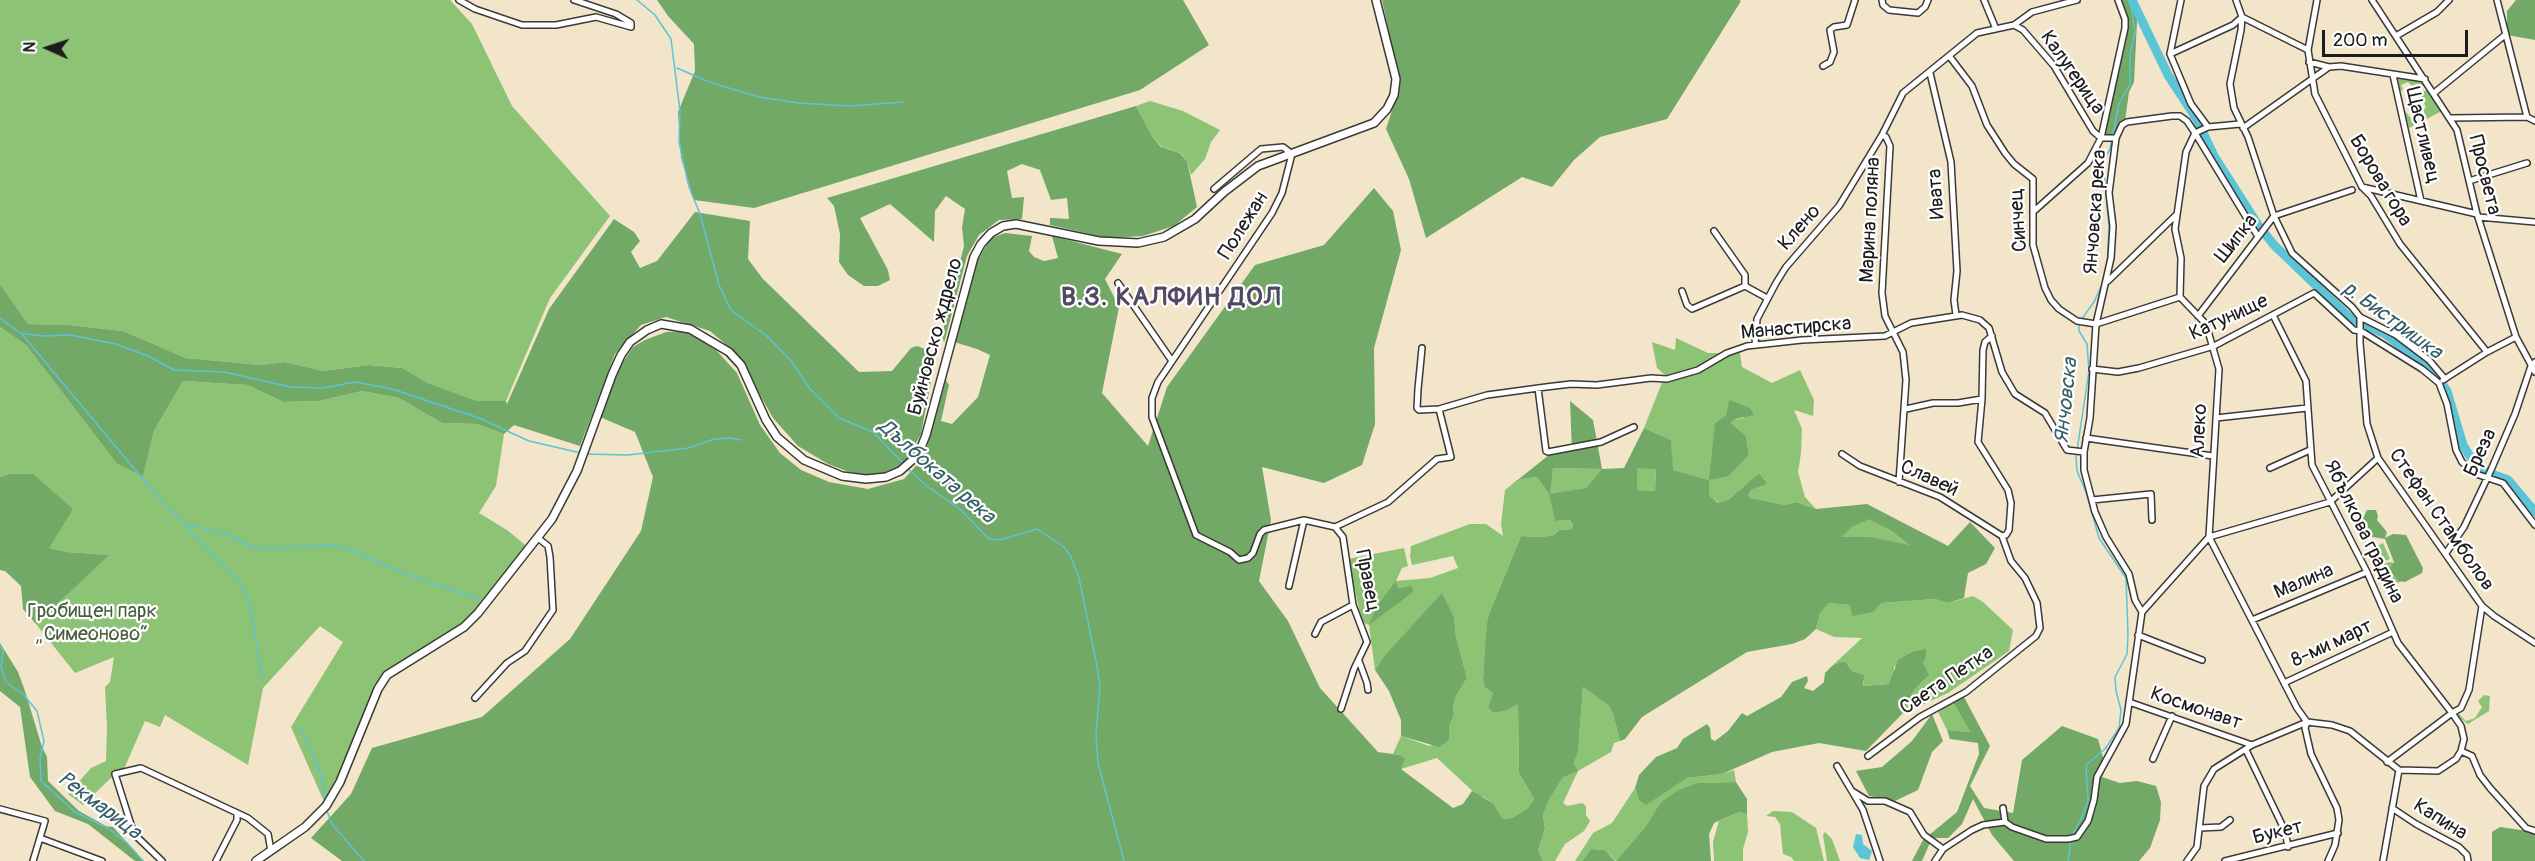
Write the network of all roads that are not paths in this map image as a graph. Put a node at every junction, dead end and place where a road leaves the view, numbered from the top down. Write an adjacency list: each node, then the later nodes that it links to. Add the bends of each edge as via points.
1 (459, 0): 2 (street, via 522,25 555,25 596,17 631,27 631,23 616,14)
2 (574, 0)
3 (1376, 0): 41 (street, Буйновско ждрело, via 1396,79 1387,109 1369,125)
4 (1855, 0): 25 (street, via 1847,25 1830,30 1834,52 1830,62)
5 (1882, 0): 6 (street, via 1889,10 1912,13 1918,13)
6 (1928, 0)
7 (1984, 0): 18 (street)
8 (2077, 0): 17 (street, Марина поляна, via 2032,12)
9 (2118, 0): 39 (street, Янчовска река, via 2125,28)
10 (2181, 0): 22 (street)
11 (2236, 0): 16 (street)
12 (2317, 0): 21 (street, Борова гора)
13 (2372, 0): 20 (street, Просвета)
14 (2449, 0): 20 (street, via 2437,12)
15 (2497, 0): 19 (street)
16 (2242, 17): 21 (street); 22 (street, via 2233,25); 35 (street, via 2230,84 2230,96)
17 (2014, 25): 18 (street, Марина поляна); 39 (street, Калугерица, via 2054,66 2093,130)
18 (1996, 29): 23 (street, Марина поляна, via 1977,33)
19 (2505, 35): 31 (street); 32 (street)
20 (2396, 36): 30 (street, Просвета)
21 (2308, 50): 24 (street, Борова гора)
22 (2170, 54): 36 (street)
23 (1950, 57): 27 (street, Марина поляна); 48 (street, Синчец, via 1972,86 1987,125 2005,153 2033,179)
24 (2309, 62): 26 (street); 29 (street, Борова гора)
25 (1823, 66)
26 (2329, 67): 28 (street); 29 (street)
27 (1930, 73): 38 (street, Марина поляна, via 1904,93); 61 (street, Ивата, via 1951,162)
28 (2393, 75): 30 (street); 47 (street, Щастливец)
29 (2311, 79): 35 (street); 44 (street, Борова гора)
30 (2425, 79): 31 (street, Просвета)
31 (2434, 93): 33 (street, Просвета)
32 (2527, 117): 33 (street); 34 (street)
33 (2451, 118): 43 (street, Просвета)
34 (2535, 121)
35 (2242, 126): 36 (street); 51 (street)
36 (2206, 128): 37 (street)
37 (2195, 133): 40 (street, Калугерица, via 2187,121 2172,116 2127,122); 49 (street, via 2186,152); 54 (street)
38 (1882, 135): 60 (street, Клено, via 1839,206 1786,267); 66 (street, Марина поляна, via 1890,146 1882,292 1885,316)
39 (2103, 138): 40 (street); 48 (street, Янчовска река, via 2088,164)
40 (2115, 138): 55 (street, Янчовска река, via 2110,172 2113,226)
41 (1292, 154): 45 (street, via 1283,147 1261,149); 73 (street, Полежан, via 1282,193 1272,213); 102 (street, Буйновско ждрело, via 1252,171 1195,219 1164,237 1138,243 1099,241 1016,224 991,233 974,257 918,455 886,477 842,476 804,460 777,437 741,365 729,352 690,328 661,324 647,330 630,342 621,356 567,495)
42 (2527, 164): 43 (street)
43 (2469, 181): 50 (street, Просвета)
44 (2362, 187): 47 (street); 72 (street, Борова гора, via 2400,244)
45 (1214, 189)
46 (2352, 190): 51 (street, Шипка)
47 (2421, 201): 50 (street)
48 (2033, 212): 65 (street, Синчец, via 2034,245 2051,300 2077,321)
49 (2177, 213): 55 (street); 59 (street)
50 (2478, 215): 52 (street); 68 (street, Просвета)
51 (2274, 216): 54 (street, Шипка); 64 (street, via 2292,253 2352,307)
52 (2535, 222)
53 (1714, 231): 57 (street, via 1745,275)
54 (2258, 234): 63 (street, Шипка)
55 (2108, 281): 65 (street, Янчовска река)
56 (1118, 283): 73 (street)
57 (1744, 286): 58 (street, via 1692,309); 60 (street)
58 (1682, 291)
59 (2180, 297): 63 (street, Алеко); 65 (street, Синчец)
60 (1767, 298): 69 (street, Клено, via 1757,319)
61 (1956, 315): 66 (street, Манастирска, via 1911,323); 67 (street, Манастирска, via 1980,320)
62 (2273, 315): 64 (street, Катунище, via 2314,292 2354,330); 70 (street, Катунище); 80 (street, Ябълкова градина, via 2306,381)
63 (2198, 316): 70 (street, Алеко, via 2206,324)
64 (2360, 323): 77 (street); 77 (street, via 2396,335 2430,360); 90 (street, Стефан Стамболов, via 2367,424)
65 (2096, 324): 75 (street, Янчовска река)
66 (1894, 332): 69 (street, Манастирска, via 1875,337); 82 (street, Марина поляна, via 1903,352)
67 (1992, 336): 79 (street, via 1983,350); 87 (street, via 2002,372 2015,394 2045,413 2067,450)
68 (2516, 337): 72 (street); 74 (street, Просвета)
69 (1755, 345): 78 (street, Манастирска, via 1667,379)
70 (2214, 346): 75 (street, Катунище, via 2118,372); 83 (street, Алеко, via 2219,369)
71 (1422, 348): 81 (street, via 1417,408)
72 (2487, 352): 77 (street)
73 (1172, 361): 96 (street, Полежан, via 1152,398 1152,417 1196,535 1239,560 1253,553 1264,530)
74 (2533, 364): 76 (street, Просвета); 92 (street, Бреза)
75 (2092, 369): 85 (street, Янчовска река)
76 (2535, 372)
77 (2442, 381): 92 (street, via 2456,450 2462,462 2476,474)
78 (1538, 388): 81 (street, Манастирска, via 1487,395); 84 (street, via 1548,452 1601,442)
79 (1982, 399): 82 (street); 100 (street, via 1978,442 2008,490 2011,503 2009,530)
80 (2307, 408): 83 (street); 86 (street, Ябълкова градина)
81 (1439, 409): 99 (street, via 1451,457 1437,459 1388,502)
82 (1906, 409): 93 (street, Марина поляна)
83 (2216, 418): 89 (street, Алеко)
84 (1634, 427)
85 (2086, 438): 87 (street, Янчовска река); 89 (street)
86 (2310, 450): 91 (street); 95 (street, Ябълкова градина, via 2312,465)
87 (2084, 452): 94 (street, Янчовска река)
88 (1842, 454): 93 (street, Славей)
89 (2214, 456): 101 (street, Алеко)
90 (2378, 458): 95 (street); 103 (street, Стефан Стамболов)
91 (2270, 468)
92 (2488, 474): 98 (street, via 2503,483); 103 (street, Бреза, via 2464,527)
93 (1899, 482): 100 (street, Славей, via 1940,497)
94 (2092, 500): 97 (street, via 2151,494); 108 (street, Янчовска река, via 2106,537 2129,574)
95 (2330, 502): 101 (street); 104 (street, Ябълкова градина)
96 (1304, 520): 99 (street); 105 (street)
97 (2152, 520)
98 (2535, 525)
99 (1335, 527): 106 (street, Правец, via 1343,537)
100 (2002, 536): 127 (street, Света Петка, via 2011,561 2037,603 2040,628 2036,636 1966,692 1920,717)
101 (2209, 537): 108 (street); 109 (street)
102 (538, 538): 118 (street, via 548,546 553,610 525,651 507,663); 145 (street, via 464,627 387,675 326,806)
103 (2446, 553): 107 (street, Стефан Стамболов)
104 (2367, 572): 109 (street, Малина); 110 (street, Ябълкова градина)
105 (1289, 586)
106 (1353, 605): 111 (street, via 1321,622); 115 (street, Правец, via 1366,642)
107 (2482, 606): 113 (street, Стефан Стамболов); 121 (street, via 2469,690 2461,708)
108 (2142, 612): 112 (street, Янчовска река)
109 (2252, 620): 116 (street)
110 (2393, 632): 116 (street, 8-ми март); 121 (street, Ябълкова градина)
111 (1316, 634)
112 (2139, 634): 114 (street); 119 (street, Янчовска река)
113 (2535, 642)
114 (2202, 660)
115 (1359, 661): 117 (street); 120 (street, Правец)
116 (2284, 683): 123 (street)
117 (1368, 690)
118 (475, 698)
119 (2129, 702): 122 (street, Космонавт); 138 (street, Янчовска река, via 2126,724 2097,777 2088,821 2077,837 2046,839)
120 (1341, 709)
121 (2452, 713): 126 (street, Ябълкова градина, via 2461,726); 129 (street)
122 (2172, 716): 124 (street, Космонавт); 128 (street)
123 (2307, 722): 124 (street); 129 (street, via 2350,731); 141 (street, via 2311,754 2337,808)
124 (2252, 745): 125 (street)
125 (2246, 750): 139 (street, via 2214,769 2208,777); 143 (street, via 2285,831)
126 (2461, 751): 131 (street, via 2438,771); 140 (street, via 2472,756 2485,782 2526,828)
127 (1868, 756)
128 (2153, 759)
129 (2387, 762): 131 (street)
130 (1837, 766): 132 (street)
131 (2399, 770): 134 (street)
132 (1852, 791): 144 (street, via 1868,801 1885,801 1910,812 1924,835); 151 (street, via 1863,810)
133 (2003, 808): 138 (street)
134 (2392, 808): 156 (street); 157 (street, Капина, via 2459,847)
135 (0, 809): 142 (street, via 45,821)
136 (237, 814): 145 (street, via 268,834); 148 (street, via 141,768 115,774 135,834); 149 (street)
137 (2230, 820): 139 (street, via 2221,827)
138 (2005, 822): 144 (street, via 1983,825)
139 (2200, 828): 153 (street, via 2197,847)
140 (2535, 831)
141 (2338, 833): 143 (street, Букет); 155 (street)
142 (40, 838): 146 (street); 147 (street)
143 (2288, 847): 154 (street, Букет)
144 (1943, 849): 152 (street)
145 (271, 851): 150 (street)
146 (33, 861)
147 (102, 861)
148 (162, 861)
149 (216, 861)
150 (256, 861)
151 (1880, 861)
152 (1935, 861)
153 (2187, 861)
154 (2225, 861)
155 (2328, 861)
156 (2384, 861)
157 (2468, 861)

